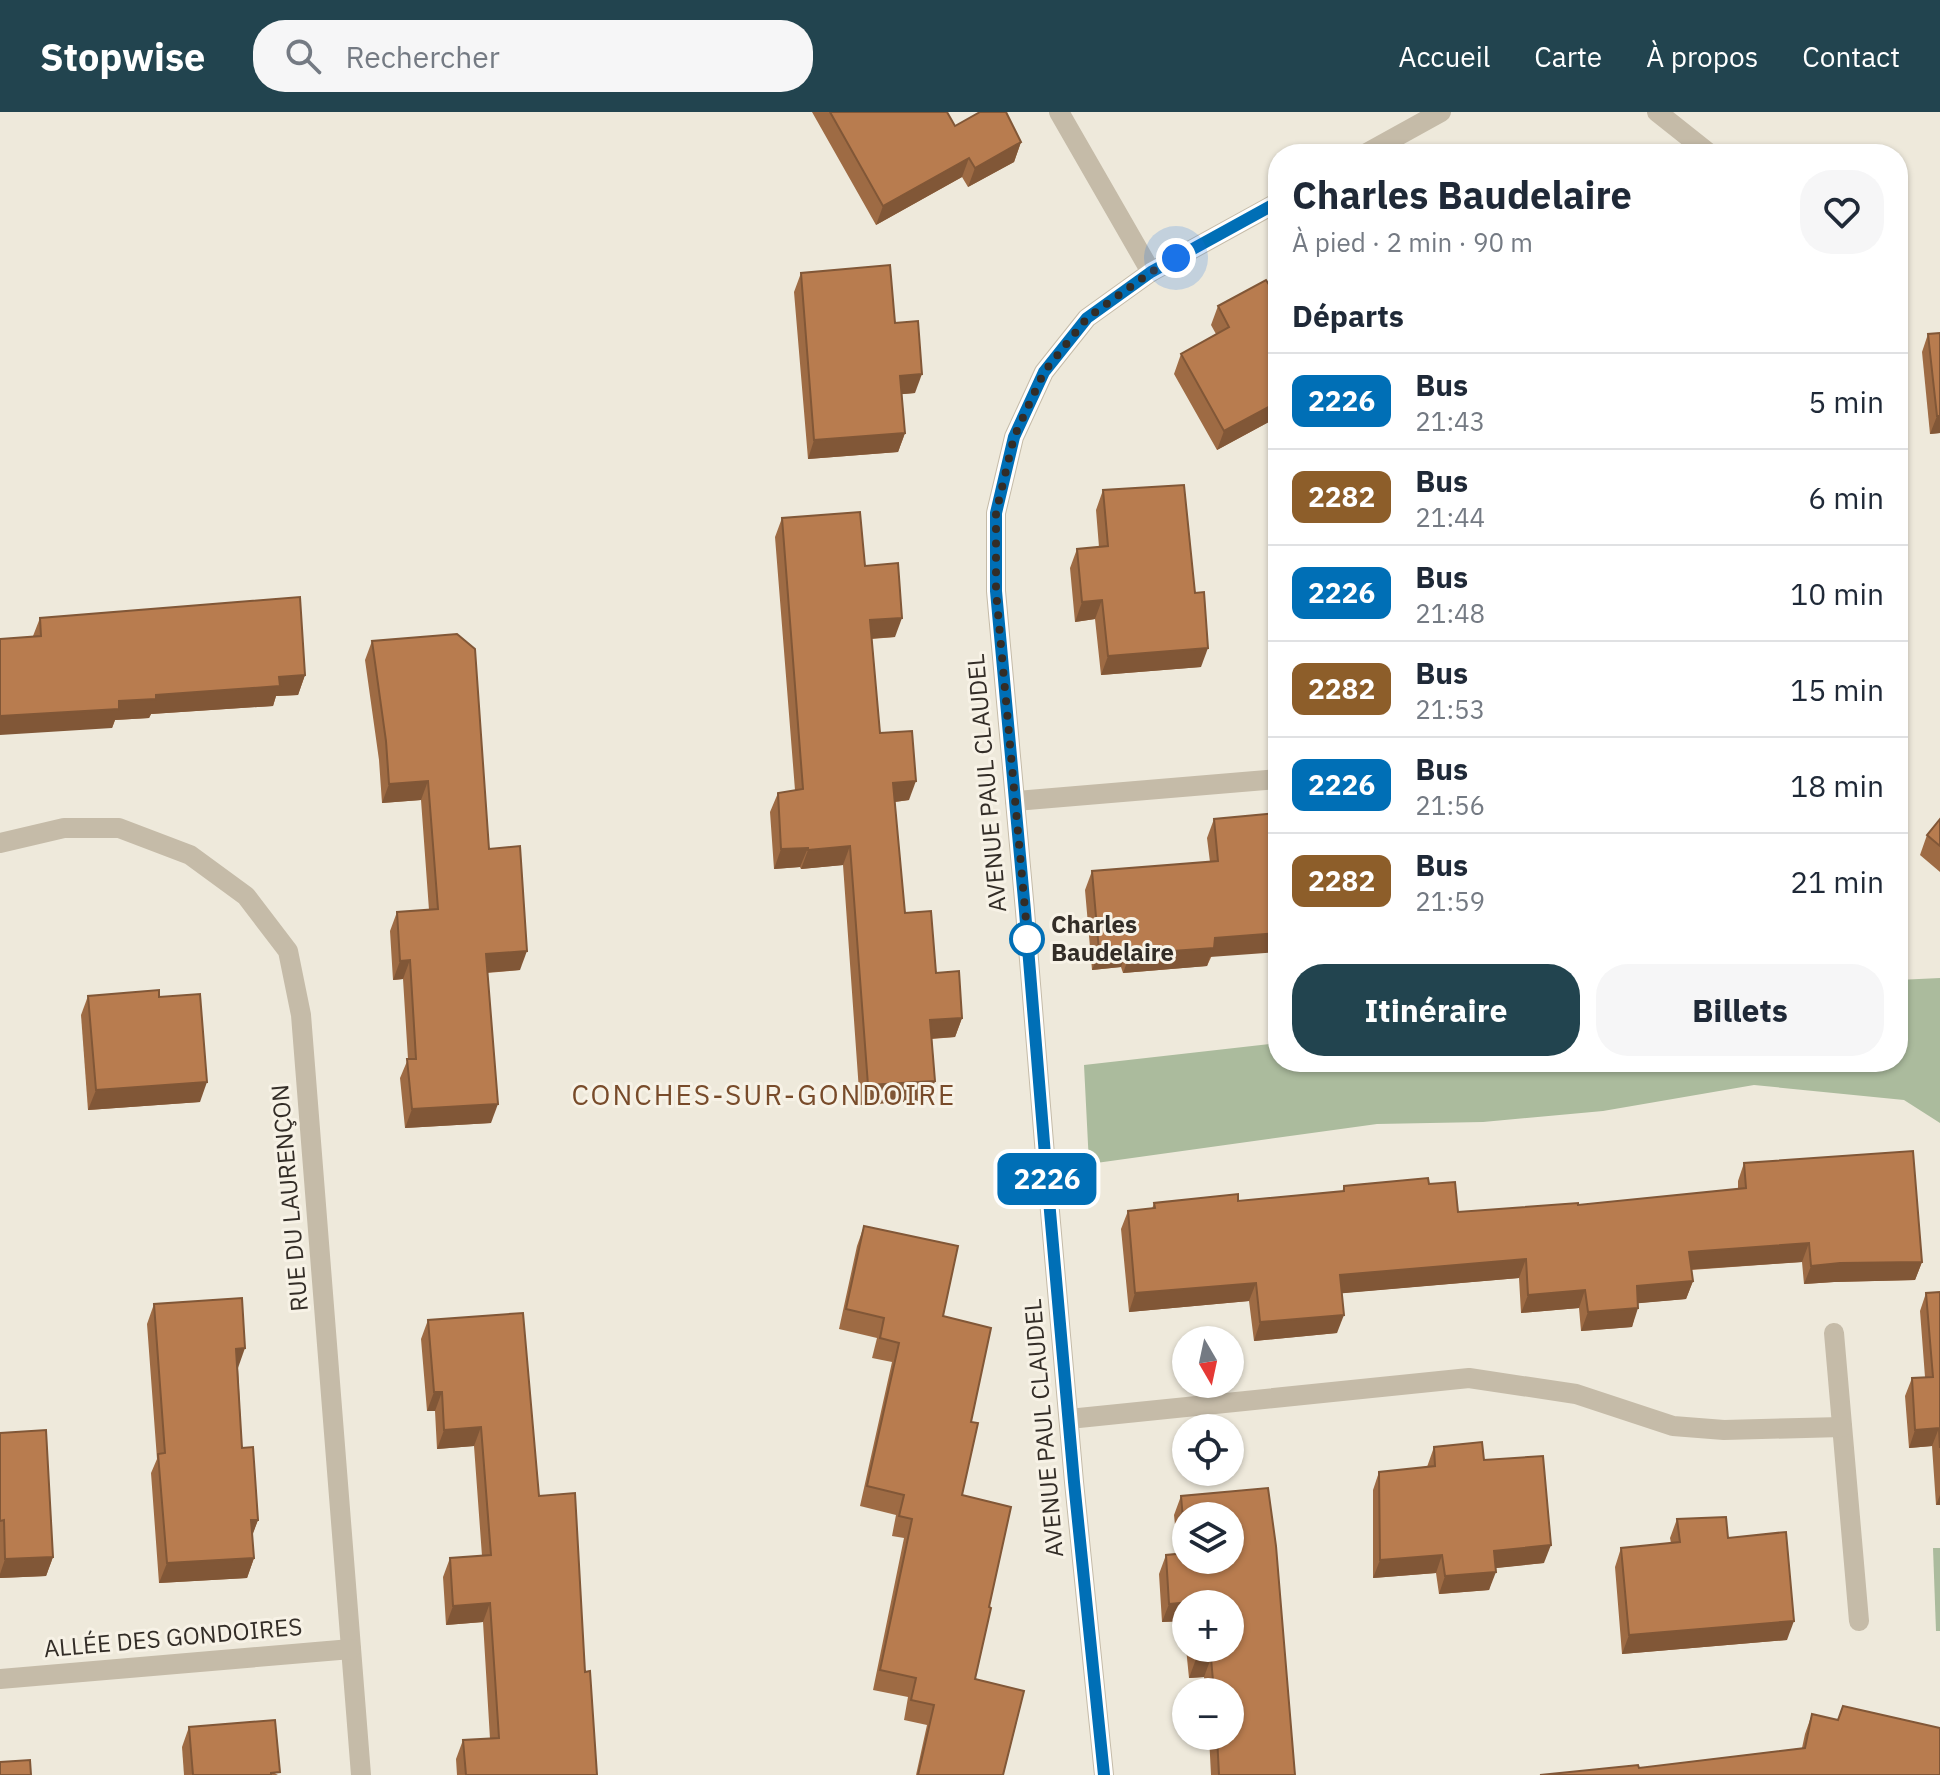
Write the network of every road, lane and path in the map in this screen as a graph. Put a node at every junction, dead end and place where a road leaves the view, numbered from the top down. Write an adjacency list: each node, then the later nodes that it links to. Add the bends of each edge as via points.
1 (1059, 112): 7 (street)
2 (1441, 112): 4 (street)
3 (1657, 112): 5 (street)
4 (1383, 144)
5 (1697, 144)
6 (1268, 208): 7 (street, AVENUE PAUL CLAUDEL)
7 (1151, 272): 9 (street, AVENUE PAUL CLAUDEL, via 1087,318 1044,372 1014,437 996,513 996,591)
8 (1268, 780): 9 (street)
9 (1015, 801): 12 (street, AVENUE PAUL CLAUDEL)
10 (0, 843): 15 (street, RUE DU LAURENÇON, via 64,828 119,828 190,855 246,896 288,951 301,1015)
11 (1834, 1333): 13 (street)
12 (1069, 1419): 13 (street, via 1469,1378 1576,1394 1673,1426); 18 (street, AVENUE PAUL CLAUDEL)
13 (1842, 1427): 14 (street)
14 (1859, 1621)
15 (351, 1649): 16 (street, ALLÉE DES GONDOIRES); 17 (street, RUE DU LAURENÇON)
16 (0, 1679)
17 (361, 1775)
18 (1104, 1775)

